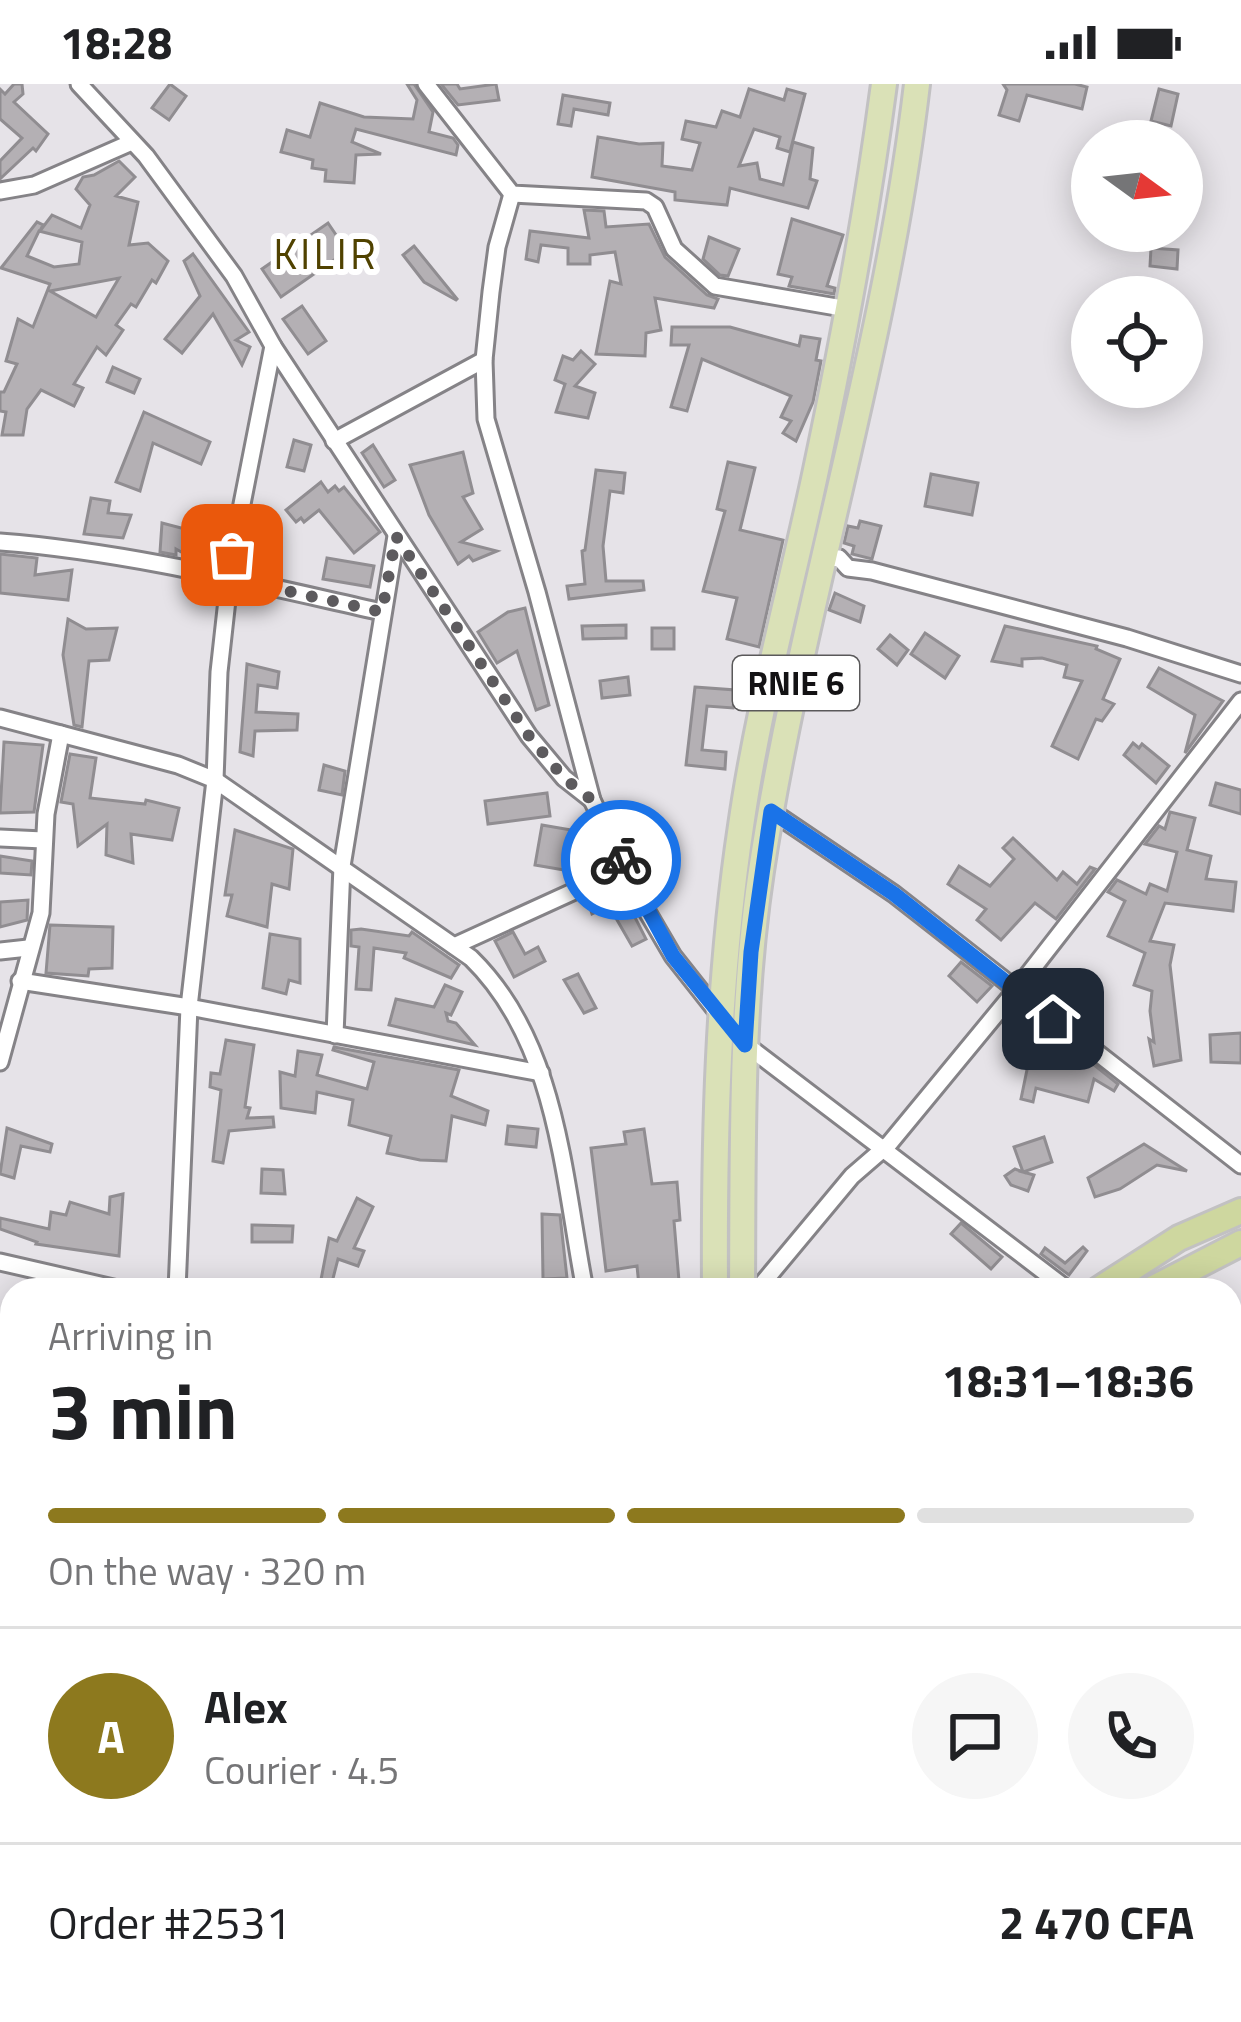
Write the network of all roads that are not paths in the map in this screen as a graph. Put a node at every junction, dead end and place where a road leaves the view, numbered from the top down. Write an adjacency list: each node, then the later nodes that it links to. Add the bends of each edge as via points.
1 (79, 84): 5 (street)
2 (426, 84): 7 (street)
3 (884, 84): 8 (main road, RNIE 6)
4 (917, 84): 11 (main road, RNIE 6)
5 (132, 142): 6 (street, via 34,185); 10 (street, via 235,276)
6 (0, 191)
7 (512, 194): 8 (street, via 646,200 674,249 715,286); 12 (street)
8 (848, 309): 9 (main road, RNIE 6)
9 (841, 345): 11 (main road); 36 (main road, RNIE 6, via 762,704)
10 (273, 346): 13 (street); 17 (street)
11 (870, 349): 16 (main road, RNIE 6)
12 (484, 360): 13 (street); 24 (street, via 486,418)
13 (334, 441): 14 (street)
14 (396, 536): 18 (street); 24 (street, via 529,736)
15 (0, 542): 17 (street)
16 (826, 559): 19 (street); 25 (main road, RNIE 6)
17 (229, 578): 18 (street); 23 (street)
18 (382, 612): 28 (street)
19 (1241, 674)
20 (1241, 701): 34 (street)
21 (0, 718): 22 (street)
22 (61, 734): 23 (street); 27 (street)
23 (215, 780): 28 (street); 35 (street)
24 (592, 800): 29 (street)
25 (771, 811): 34 (street); 38 (main road, RNIE 6)
26 (0, 838): 27 (street)
27 (43, 840): 31 (street, via 40,913)
28 (342, 866): 30 (street); 37 (street)
29 (625, 868): 30 (street); 36 (street, via 673,956)
30 (454, 946): 40 (street, via 515,1011)
31 (28, 948): 32 (street); 33 (street)
32 (0, 951)
33 (20, 982): 35 (street); 39 (street)
34 (1016, 990): 41 (street); 42 (street)
35 (189, 1007): 37 (street); 47 (street)
36 (720, 1015): 38 (street); 49 (main road, RNIE 6)
37 (335, 1035): 40 (street)
38 (745, 1045): 41 (street); 50 (main road, RNIE 6)
39 (0, 1061)
40 (541, 1073): 48 (street)
41 (880, 1150): 51 (street); 52 (street)
42 (1241, 1165)
43 (1241, 1211): 53 (highway, via 1178,1238)
44 (1241, 1243): 54 (highway)
45 (0, 1262): 46 (street)
46 (57, 1278)
47 (178, 1278)
48 (583, 1278)
49 (715, 1278)
50 (742, 1278)
51 (767, 1278)
52 (1052, 1278)
53 (1116, 1278)
54 (1173, 1278)

